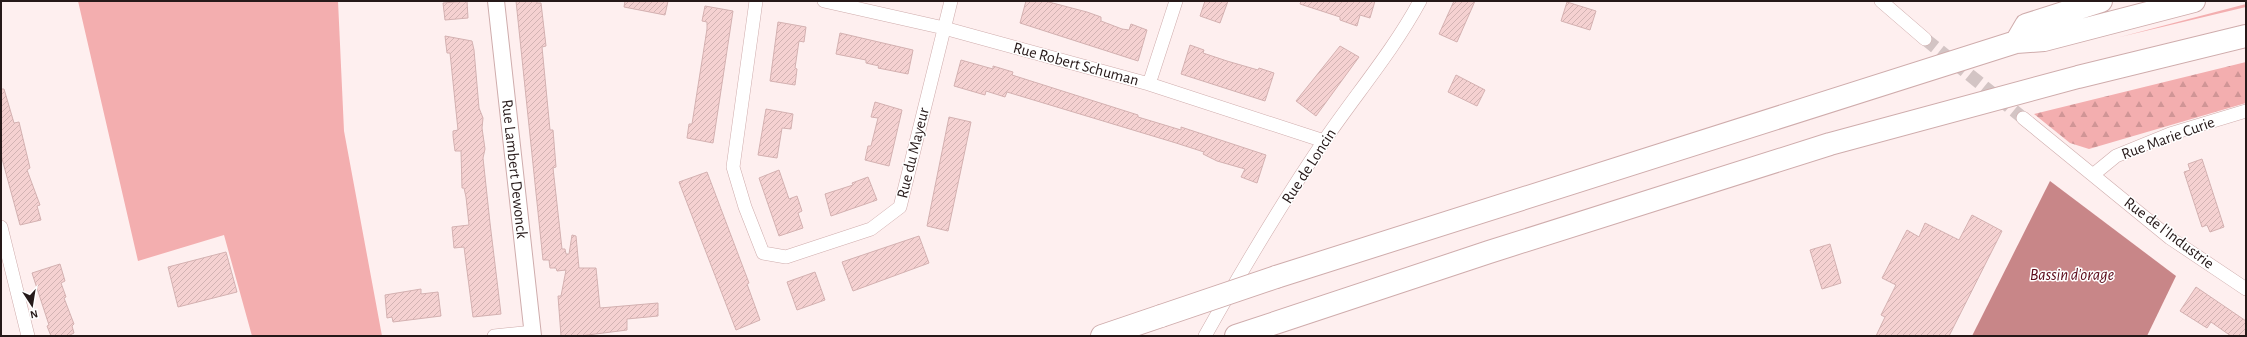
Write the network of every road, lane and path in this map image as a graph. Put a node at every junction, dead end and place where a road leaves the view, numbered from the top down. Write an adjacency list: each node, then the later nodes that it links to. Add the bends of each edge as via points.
1 (496, 1): 21 (street, Rue Lambert Dewonck)
2 (756, 1): 10 (street, Rue du Mayeur, via 733,167 763,253 786,257 871,229 900,207)
3 (824, 1): 10 (street, Rue Robert Schuman)
4 (951, 1): 10 (street)
5 (1176, 1): 14 (street)
6 (1420, 1): 17 (street, Rue de Loncin, via 1402,34)
7 (1881, 1): 12 (street)
8 (2100, 1): 13 (highway, via 2026,25)
9 (2194, 1): 13 (highway, via 2044,40)
10 (944, 28): 14 (street, Rue Robert Schuman)
11 (2246, 36): 26 (highway, via 2078,77 1830,144 1489,252)
12 (1926, 39)
13 (2016, 42): 24 (highway, bridge, via 1276,277)
14 (1149, 84): 17 (street, Rue Robert Schuman)
15 (2246, 111): 18 (street, Rue Marie Curie, via 2170,134 2116,156)
16 (2023, 118): 18 (street, Rue de l'Industrie)
17 (1324, 141): 25 (street, Rue de Loncin, via 1245,265)
18 (2094, 174): 20 (street, Rue de l'Industrie, via 2170,238)
19 (1, 227): 22 (street)
20 (2246, 289)
21 (533, 334): 23 (street)
22 (28, 336)
23 (494, 336)
24 (1102, 336)
25 (1205, 336)
26 (1236, 336)

